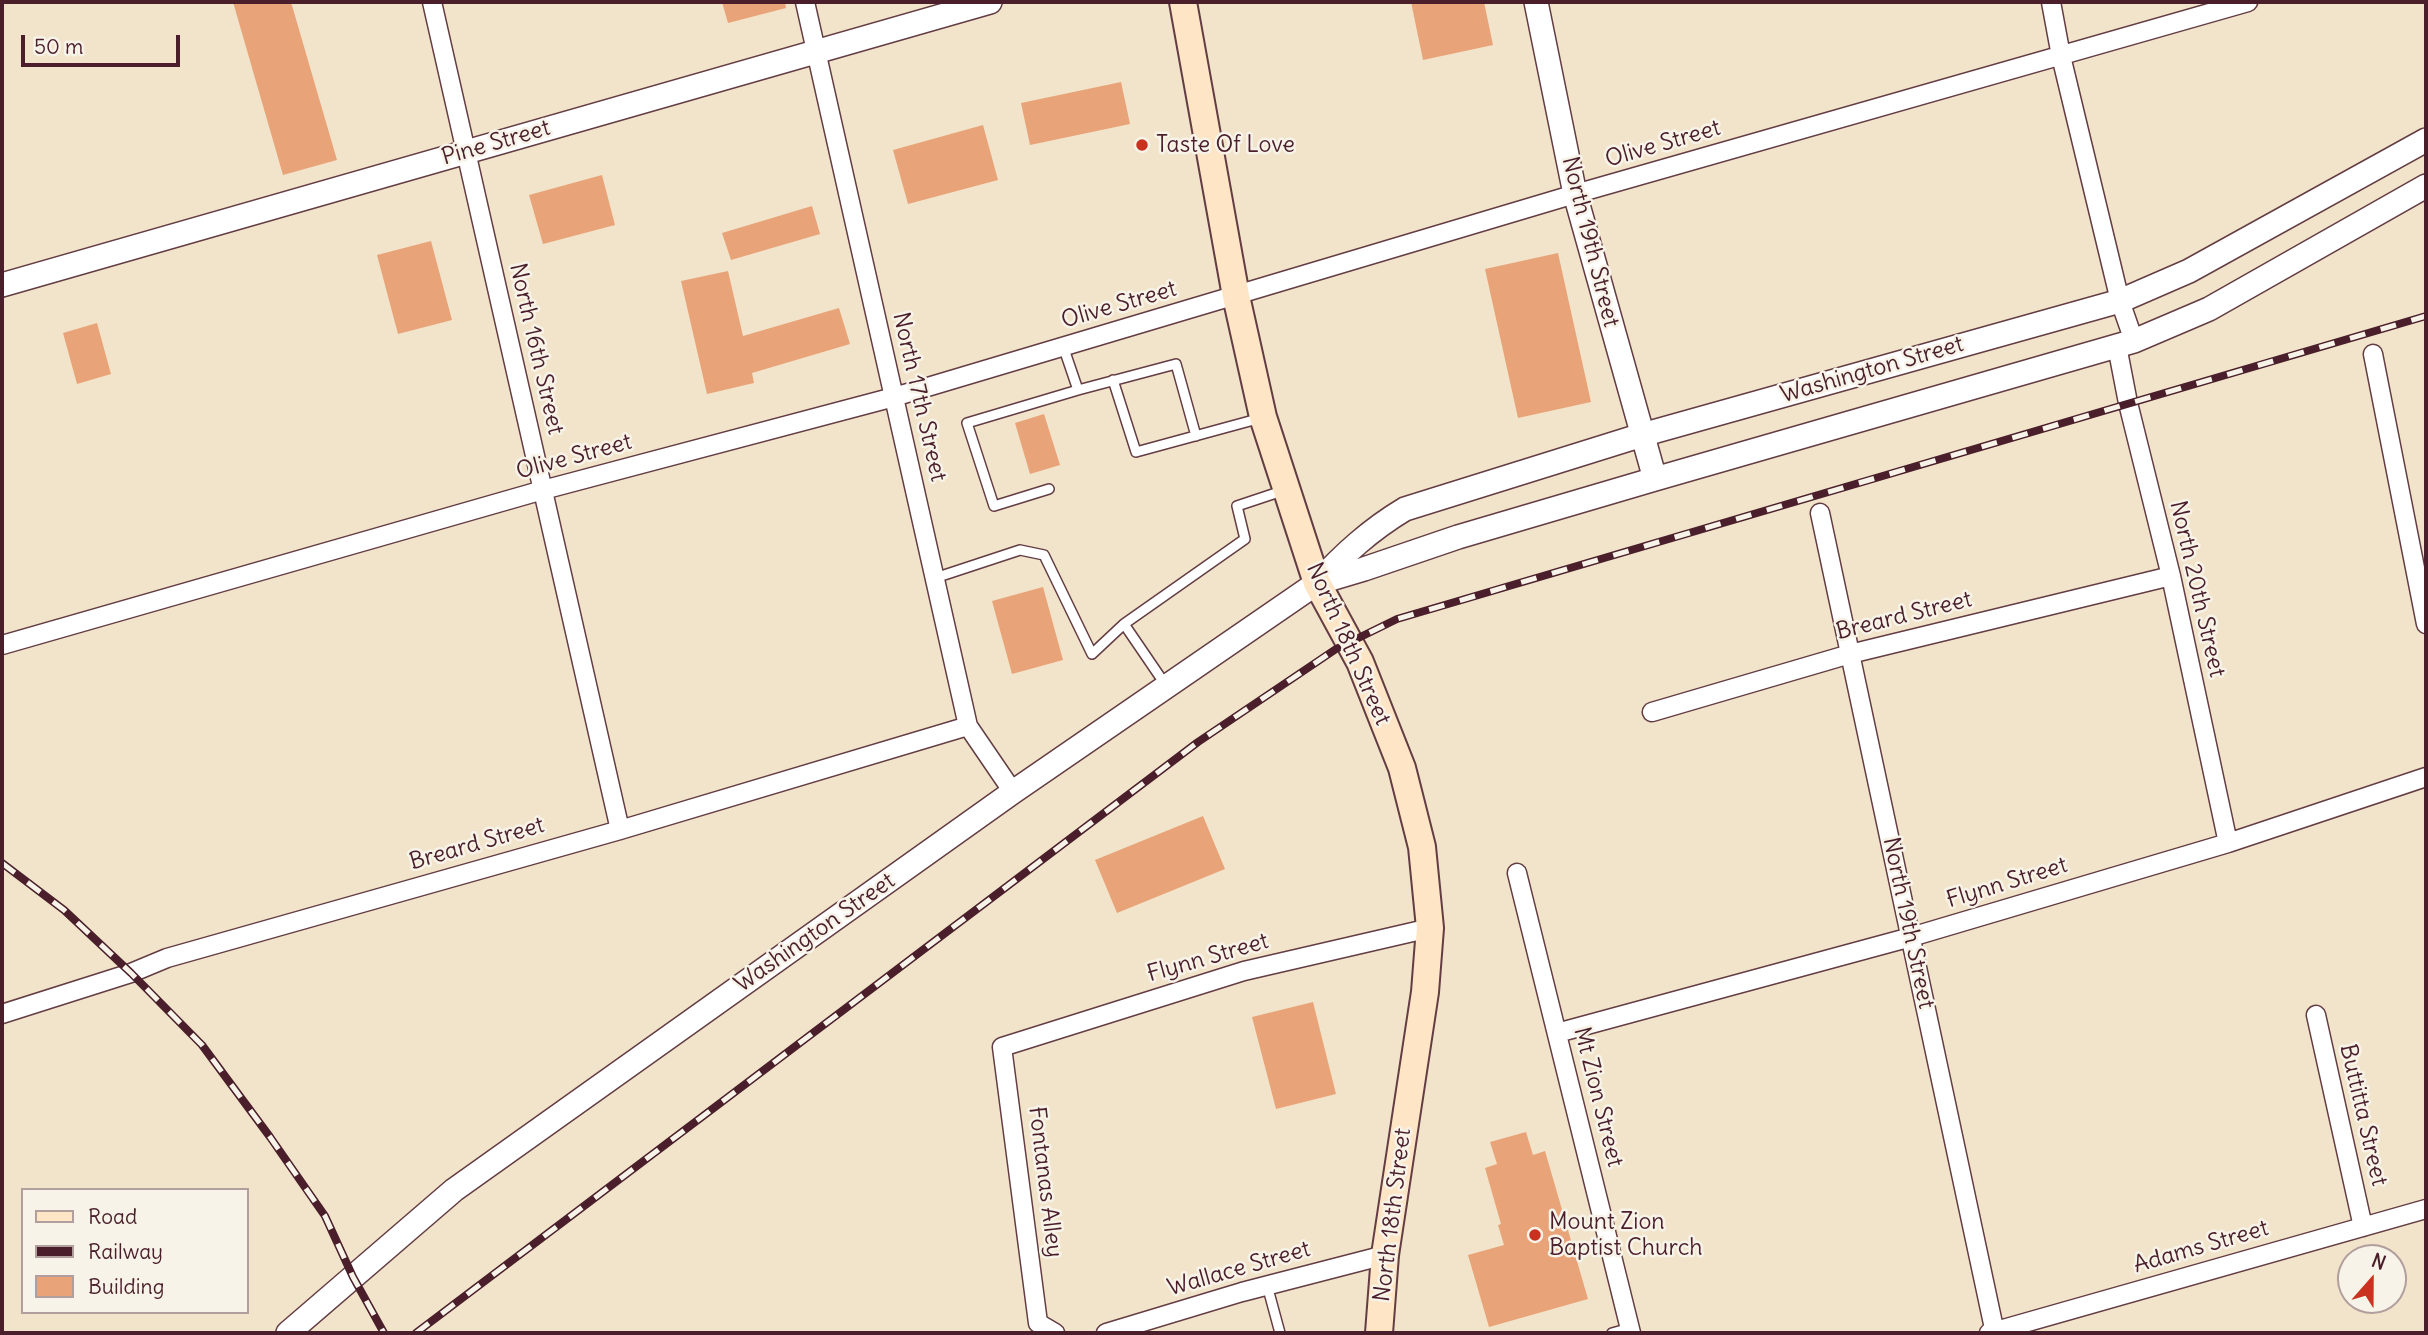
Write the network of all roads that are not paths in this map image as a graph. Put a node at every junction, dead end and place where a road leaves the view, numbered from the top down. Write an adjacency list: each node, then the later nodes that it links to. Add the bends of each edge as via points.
1 (432, 2): 11 (street, North 16th Street)
2 (805, 2): 8 (street, North 17th Street)
3 (990, 2): 8 (street, Pine Street)
4 (1183, 2): 15 (main road, North 18th Street)
5 (1536, 2): 13 (street, North 19th Street)
6 (2051, 2): 9 (street, North 20th Street)
7 (2248, 2): 9 (street, Olive Street)
8 (816, 51): 11 (street, Pine Street); 22 (street, North 17th Street)
9 (2061, 56): 13 (street, Olive Street); 16 (street, North 20th Street)
10 (2426, 140): 16 (street, Washington Street, via 2189,271)
11 (466, 152): 14 (street, Pine Street); 29 (street, North 16th Street)
12 (2426, 186): 17 (street, Washington Street, via 2209,309)
13 (1575, 194): 15 (street, Olive Street); 24 (street, North 19th Street)
14 (2, 285)
15 (1236, 296): 18 (street, Olive Street); 23 (main road, North 18th Street)
16 (2120, 300): 17 (street, North 20th Street); 24 (street, Washington Street)
17 (2125, 343): 26 (street, Washington Street); 31 (street, North 20th Street, via 2127,403)
18 (1063, 346): 21 (lane); 22 (street, Olive Street)
19 (2373, 354): 34 (street)
20 (1113, 380): 21 (lane); 25 (lane, via 1136,452); 25 (lane, via 1176,364)
21 (1078, 390): 27 (lane, via 967,423 994,506)
22 (894, 397): 29 (street, Olive Street); 32 (street, North 17th Street)
23 (1263, 418): 25 (lane); 28 (main road, North 18th Street)
24 (1642, 435): 26 (street, North 19th Street); 33 (street, Washington Street, via 1405,509 1353,544)
25 (1196, 436)
26 (1655, 479): 33 (street, Washington Street)
27 (1049, 489)
28 (1286, 489): 33 (main road, North 18th Street); 35 (lane, via 1237,506 1245,539)
29 (543, 490): 36 (street, Olive Street); 43 (street, North 16th Street)
30 (1820, 513): 37 (street, North 19th Street)
31 (2171, 576): 37 (street, Breard Street); 44 (street, North 20th Street)
32 (935, 578): 35 (lane, via 1020,550 1044,555 1092,654); 40 (street, North 17th Street)
33 (1317, 583): 38 (street, Washington Street); 46 (main road, North 18th Street, via 1360,663 1402,768 1422,847)
34 (2426, 624)
35 (1124, 625): 38 (lane)
36 (2, 645)
37 (1850, 654): 39 (street, Breard Street); 47 (street, North 19th Street)
38 (1167, 687): 42 (street, Washington Street)
39 (1652, 712)
40 (968, 726): 42 (street, North 17th Street); 43 (street, Breard Street)
41 (2426, 777): 44 (street, Flynn Street)
42 (1013, 792): 56 (street, Washington Street, via 454,1190)
43 (620, 830): 48 (street, Breard Street, via 167,958)
44 (2228, 843): 47 (street, Flynn Street)
45 (1517, 873): 50 (street, Mt Zion Street)
46 (1430, 928): 51 (street, Flynn Street, via 1244,971); 54 (main road, North 18th Street, via 1425,992)
47 (1911, 937): 50 (street, Flynn Street); 66 (street, North 19th Street)
48 (2, 1014)
49 (2316, 1015): 53 (street, Buttitta Street)
50 (1557, 1033): 58 (street, Mt Zion Street)
51 (1002, 1047): 61 (street, Fontanas Alley, via 1038,1323)
52 (2426, 1209): 53 (street, Adams Street)
53 (2363, 1227): 66 (street, Adams Street)
54 (1385, 1255): 55 (street, Wallace Street); 64 (main road, North 18th Street)
55 (1267, 1285): 57 (street, Wallace Street); 63 (lane)
56 (326, 1299): 59 (street, Washington Street); 60 (street, Washington Street)
57 (1133, 1329): 62 (street, Wallace Street)
58 (1631, 1331): 65 (lane)
59 (277, 1333)
60 (288, 1333)
61 (1055, 1333)
62 (1106, 1333)
63 (1280, 1333)
64 (1379, 1333)
65 (1612, 1333)
66 (1993, 1333)

